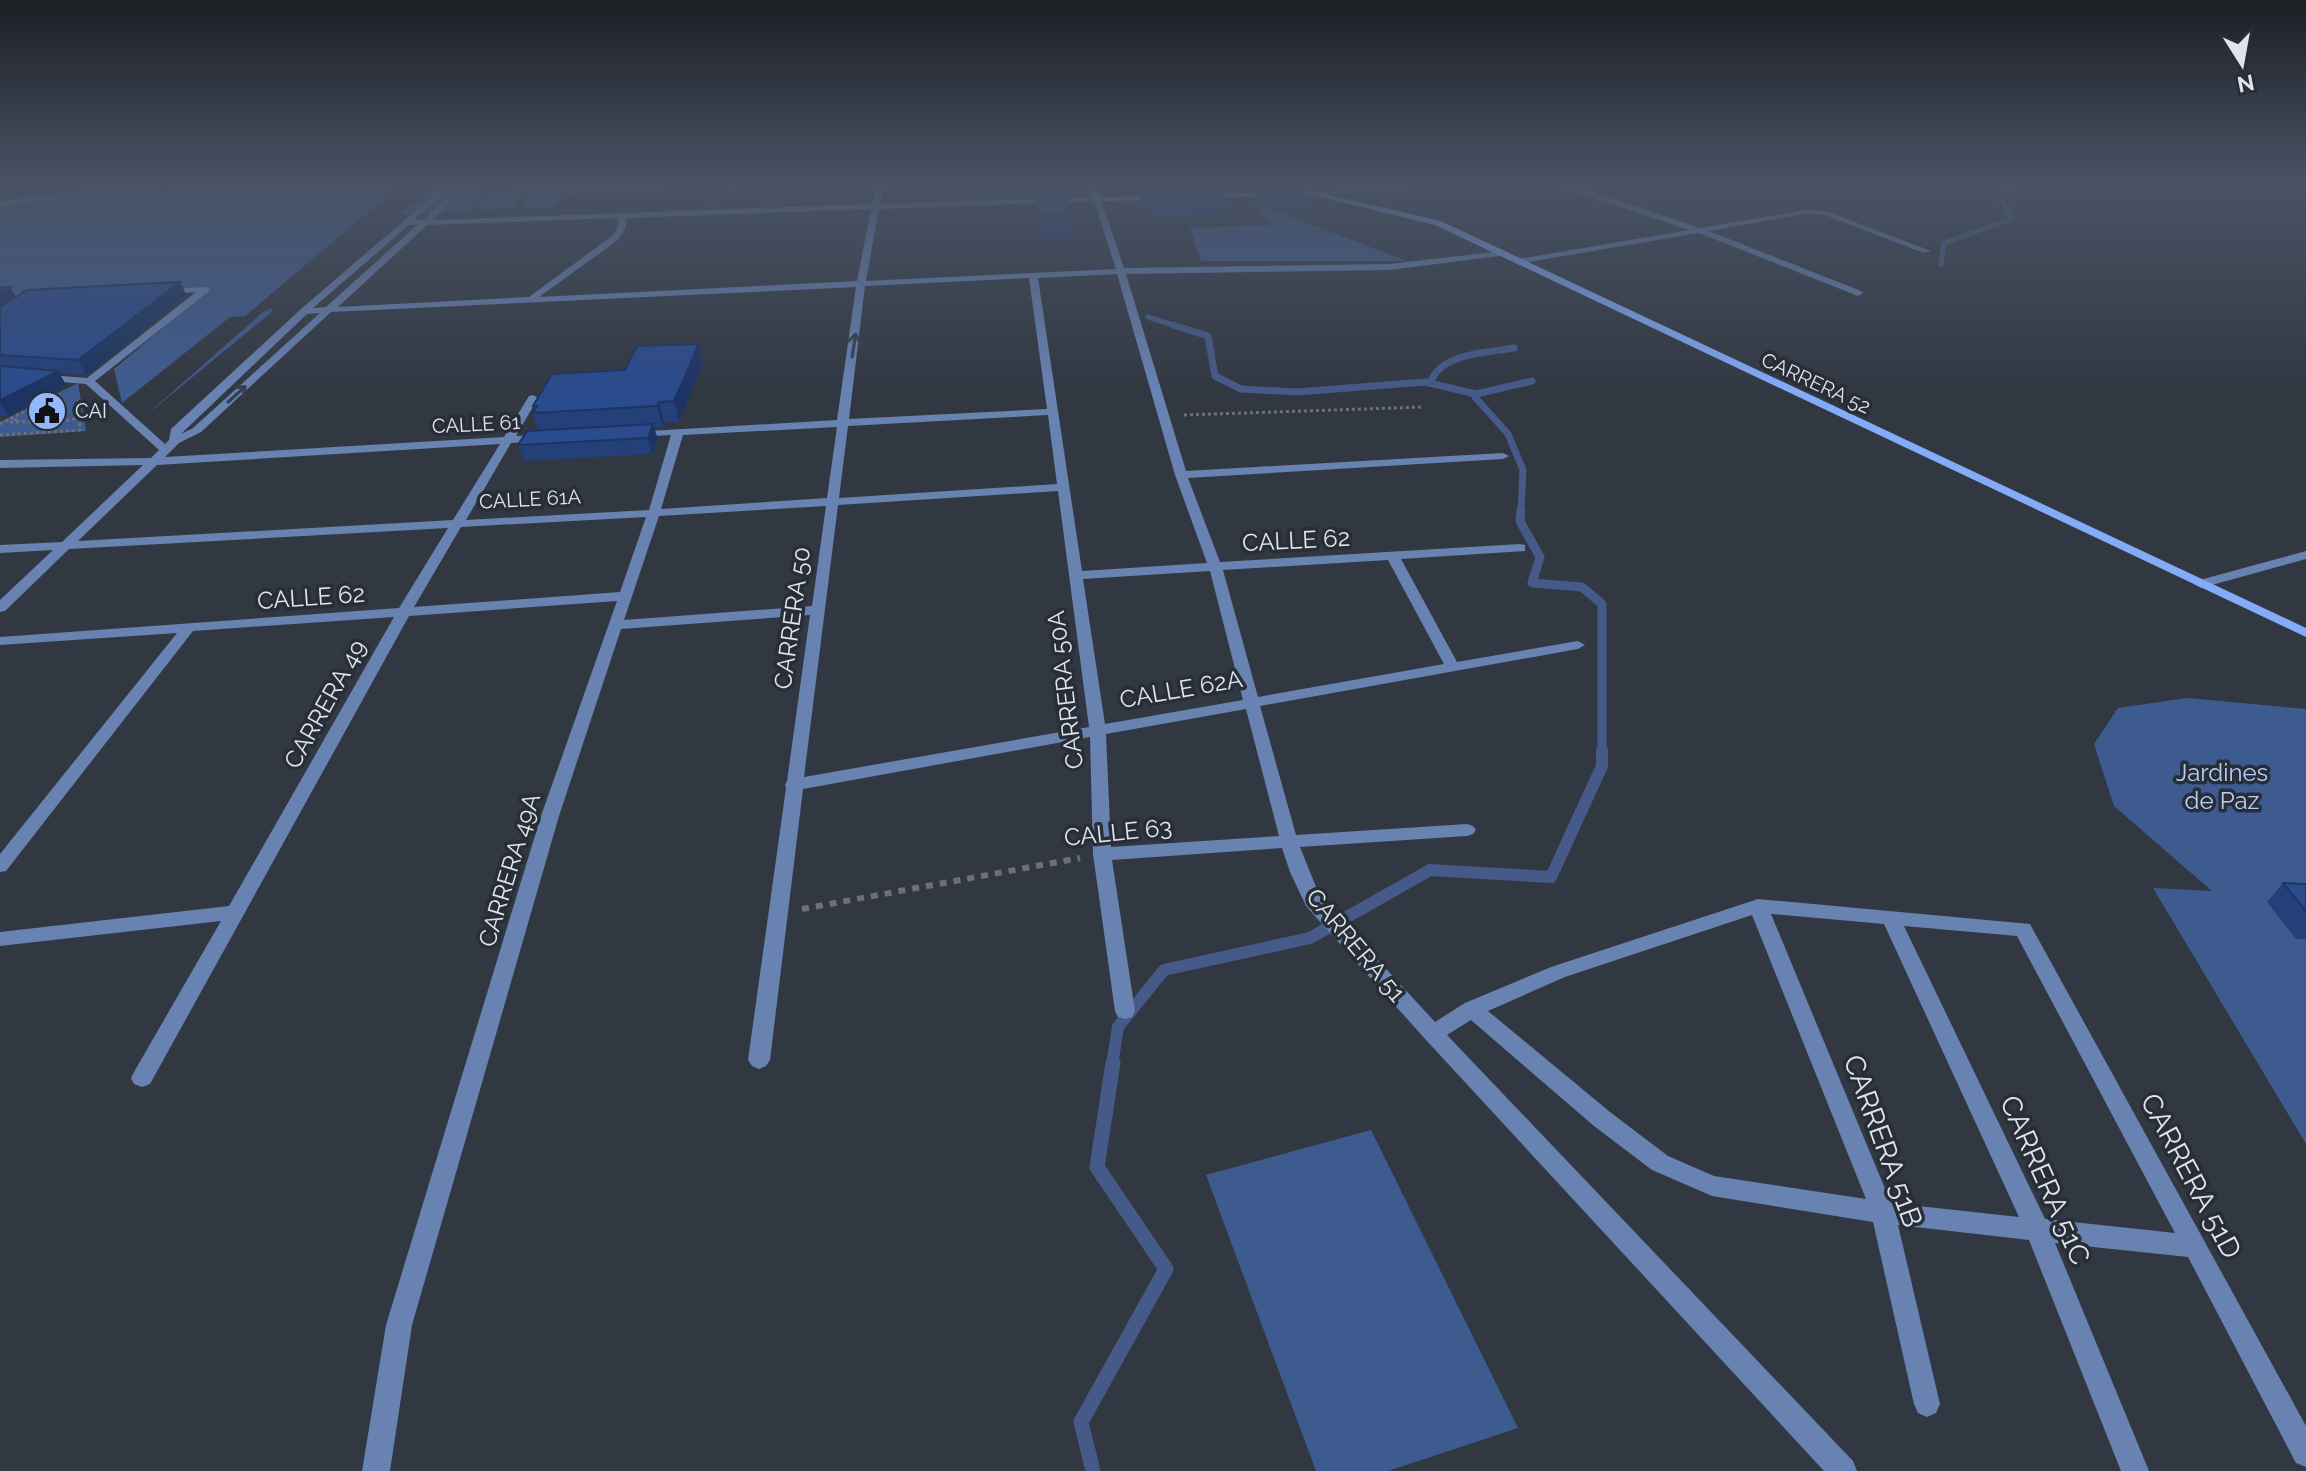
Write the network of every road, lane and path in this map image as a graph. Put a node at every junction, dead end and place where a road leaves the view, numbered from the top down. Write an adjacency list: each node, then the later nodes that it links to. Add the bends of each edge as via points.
1 (371, 253): 19 (street)
2 (392, 253): 18 (street)
3 (595, 253): 17 (street)
4 (867, 253): 12 (street, CARRERA 50)
5 (1115, 253): 10 (street, CARRERA 51)
6 (1499, 253): 9 (main road, CARRERA 52); 10 (street, via 1389,267)
7 (1571, 253): 9 (street)
8 (1756, 253): 15 (street)
9 (1519, 262): 52 (main road, CARRERA 52)
10 (1121, 271): 11 (street); 27 (street, CARRERA 51)
11 (1033, 275): 12 (street); 26 (street, CARRERA 50A)
12 (861, 283): 17 (street); 30 (street, CARRERA 50, one-way to 12)
13 (0, 289): 16 (path)
14 (159, 291): 21 (street, via 206,289)
15 (1858, 293)
16 (32, 298)
17 (532, 298): 18 (street)
18 (331, 309): 19 (street); 37 (street, one-way to 18, via 197,430)
19 (304, 311): 37 (street, via 175,431)
20 (0, 374): 21 (street)
21 (89, 381): 37 (street)
22 (62, 392): 31 (path)
23 (533, 398): 36 (street, CARRERA 49)
24 (52, 400): 29 (path, via 11,422)
25 (1423, 407): 27 (path)
26 (1050, 412): 30 (street); 41 (street, CARRERA 50A)
27 (1163, 416): 40 (street, CARRERA 51)
28 (79, 418): 29 (path); 29 (path, via 77,397 62,400); 33 (path, via 80,430)
29 (60, 421)
30 (842, 422): 32 (street); 42 (street, CARRERA 50)
31 (0, 424)
32 (678, 432): 34 (street); 43 (street, CARRERA 49A)
33 (0, 435)
34 (616, 435)
35 (554, 438): 36 (street, CALLE 61)
36 (507, 440): 37 (street, CALLE 61); 44 (street, CARRERA 49)
37 (166, 451): 39 (street, CALLE 61); 45 (street)
38 (1503, 456): 40 (street)
39 (0, 464)
40 (1181, 475): 50 (street, CARRERA 51)
41 (1062, 487): 42 (street, CALLE 61A); 51 (street, CARRERA 50A)
42 (831, 502): 43 (street, CALLE 61A); 55 (street, CARRERA 50)
43 (654, 513): 44 (street, CALLE 61A); 53 (street, CARRERA 49A)
44 (459, 523): 45 (street, CALLE 61A); 56 (street, CARRERA 49)
45 (69, 545): 47 (street, CALLE 61A); 54 (street)
46 (1520, 548): 49 (street, CALLE 62)
47 (0, 549)
48 (2306, 555): 52 (street)
49 (1393, 556): 50 (street, CALLE 62); 62 (street)
50 (1215, 566): 51 (street, CALLE 62); 63 (street, CARRERA 51)
51 (1075, 575): 64 (street, CARRERA 50A)
52 (2201, 584): 59 (main road, CARRERA 52)
53 (626, 596): 56 (street, CALLE 62); 57 (street, CARRERA 49A)
54 (0, 608)
55 (817, 610): 57 (street); 65 (street, CARRERA 50)
56 (404, 612): 58 (street, CALLE 62); 71 (street, CARRERA 49)
57 (616, 625): 85 (street, CARRERA 49A, via 550,816 399,1325)
58 (188, 628): 60 (street, CALLE 62); 69 (street)
59 (2306, 633)
60 (0, 641)
61 (1578, 645): 62 (street, CALLE 62A)
62 (1453, 668): 63 (street, CALLE 62A)
63 (1251, 703): 64 (street, CALLE 62A); 67 (street, CARRERA 51)
64 (1098, 731): 65 (street, CALLE 62A); 68 (street, CARRERA 50A)
65 (793, 785): 72 (street, CARRERA 50)
66 (1467, 830): 67 (street, CALLE 63)
67 (1289, 842): 68 (street, CALLE 63); 77 (street, CARRERA 51, via 1313,901)
68 (1102, 854): 72 (path, CALLE 63); 76 (street, CARRERA 50A)
69 (0, 866)
70 (1758, 906): 73 (street); 75 (street, via 1558,972); 80 (street, CARRERA 51B)
71 (237, 912): 74 (street); 79 (street, CARRERA 49)
72 (778, 913): 78 (street, CARRERA 50)
73 (1890, 917): 81 (street, CARRERA 51C); 82 (street, CARRERA 51D, via 2023,929)
74 (0, 939)
75 (1472, 1009): 77 (street); 80 (street, via 1660,1163 1712,1186)
76 (1125, 1011)
77 (1433, 1034): 86 (street, CARRERA 51)
78 (759, 1060)
79 (142, 1078)
80 (1883, 1213): 81 (street); 83 (street, CARRERA 51B)
81 (2037, 1229): 82 (street); 87 (street, CARRERA 51C)
82 (2196, 1247): 84 (street, CARRERA 51D)
83 (1927, 1404)
84 (2306, 1453)
85 (376, 1471)
86 (1843, 1471)
87 (2135, 1471)

